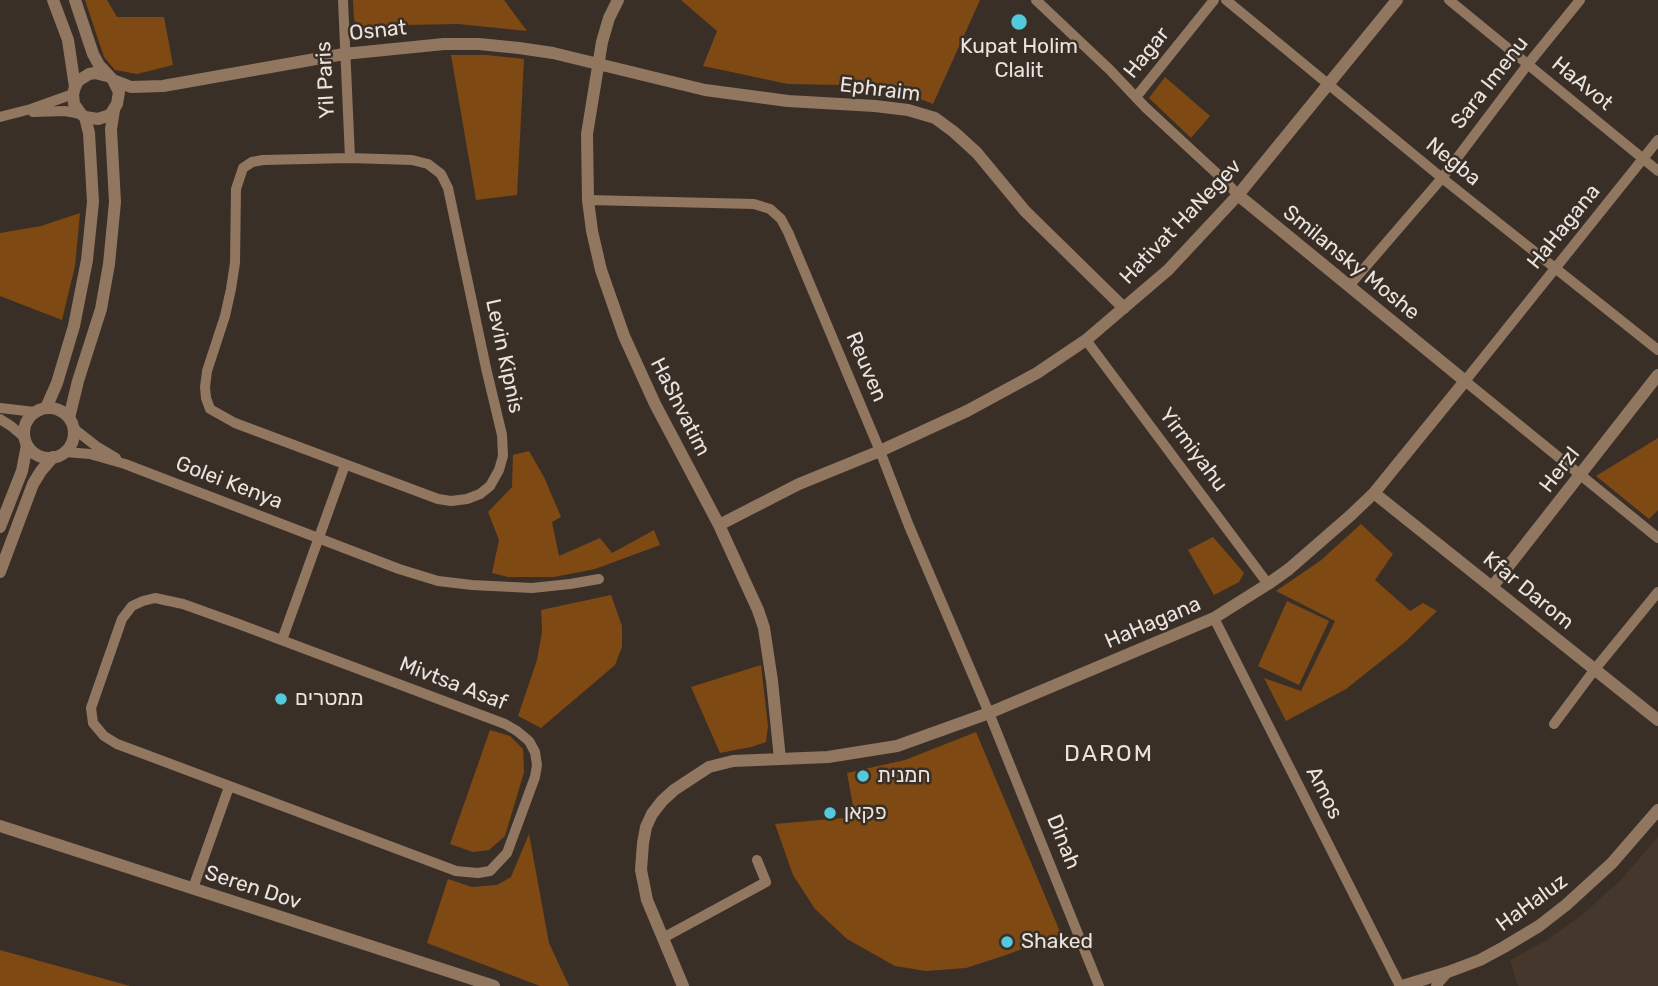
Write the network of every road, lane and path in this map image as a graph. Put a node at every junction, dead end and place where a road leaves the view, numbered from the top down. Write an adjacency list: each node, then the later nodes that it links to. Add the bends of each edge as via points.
1 (53, 0): 17 (street, via 68,40)
2 (75, 0): 14 (street, via 93,54)
3 (343, 0): 11 (street, Yil Paris)
4 (618, 0): 12 (street, HaShvatim, via 601,42)
5 (1036, 0): 18 (street, Smilansky Moshe)
6 (1214, 0): 18 (street, Hagar)
7 (1226, 0): 15 (street, Negba)
8 (1397, 0): 15 (street, Hativat HaNegev)
9 (1449, 0): 13 (street, HaAvot)
10 (1580, 0): 13 (street, Sara Imenu)
11 (344, 54): 12 (street, Osnat, via 479,44 530,49); 16 (street, Osnat); 24 (street, Yil Paris)
12 (598, 64): 29 (street, HaShvatim, via 587,134); 32 (street, Ephraim, via 705,90 908,110 935,118 977,153 1025,211)
13 (1528, 64): 25 (street, HaAvot); 27 (street, Sara Imenu)
14 (110, 78): 16 (street, Osnat, via 131,87); 17 (street, via 89,74); 19 (street, via 118,92)
15 (1328, 85): 27 (street, Negba); 28 (street, Hativat HaNegev)
16 (163, 86): 19 (street, Osnat)
17 (74, 90): 20 (street); 21 (street, via 74,104)
18 (1136, 97): 28 (street, Smilansky Moshe)
19 (116, 107): 21 (street, via 104,118); 40 (street, via 111,129 115,202 110,264)
20 (15, 114): 21 (street, via 65,111); 22 (street)
21 (83, 115): 38 (street, via 89,134 93,202 88,260 57,383)
22 (0, 117)
23 (1658, 140): 25 (street, HaHagana)
24 (350, 158): 45 (street, via 263,160 243,168 236,189 231,289 205,387 211,409 218,415); 45 (street, Levin Kipnis, via 412,160 441,174 448,188 503,456 490,486 480,494 451,501)
25 (1643, 159): 26 (street, HaAvot); 30 (street, HaHagana)
26 (1658, 171)
27 (1442, 178): 30 (street, Negba); 31 (street, Sara Imenu)
28 (1238, 195): 31 (street, Smilansky Moshe); 32 (street, Hativat HaNegev, via 1168,270)
29 (588, 200): 42 (street, Reuven, via 754,204 770,209 788,232); 48 (street, HaShvatim, via 601,270 624,336)
30 (1555, 269): 34 (street, Negba); 36 (street, HaHagana)
31 (1349, 286): 36 (street, Smilansky Moshe)
32 (1124, 307): 33 (street, Hativat HaNegev)
33 (1086, 340): 42 (street, Hativat HaNegev, via 1008,390); 54 (street, Yirmiyahu)
34 (1658, 350)
35 (1658, 375): 46 (street, Herzl)
36 (1465, 381): 46 (street, Smilansky Moshe); 47 (street, HaHagana)
37 (0, 408): 38 (street)
38 (40, 410): 40 (street, via 59,410); 41 (street, via 25,425)
39 (0, 419): 41 (street)
40 (71, 423): 43 (street, via 73,441); 44 (street, Golei Kenya)
41 (26, 441): 43 (street, via 36,454 47,458); 49 (street, via 22,471)
42 (880, 451): 48 (street, Hativat HaNegev, via 799,484); 60 (street, Reuven)
43 (59, 454): 44 (street, Golei Kenya, via 82,452); 52 (street, via 46,463 33,484)
44 (125, 464): 50 (street, Golei Kenya)
45 (345, 465): 50 (street)
46 (1581, 475): 51 (street, Smilansky Moshe); 55 (street, Herzl)
47 (1374, 493): 54 (street, HaHagana); 55 (street, Kfar Darom)
48 (719, 525): 63 (street, HaShvatim, via 764,628)
49 (0, 527)
50 (319, 538): 53 (street, via 438,581 532,588); 58 (street)
51 (1658, 538)
52 (0, 572)
53 (599, 579)
54 (1268, 584): 57 (street, HaHagana)
55 (1492, 587): 59 (street, Kfar Darom)
56 (1658, 592): 59 (street)
57 (1214, 618): 60 (street, HaHagana); 76 (street, Amos)
58 (282, 640): 64 (street, Mivtsa Asaf, via 183,604 155,598 143,601 122,619 95,693 93,723 104,736); 64 (street, Mivtsa Asaf, via 505,724 529,741 535,752 535,777 512,843 489,870 456,870)
59 (1595, 669): 61 (street, Kfar Darom); 62 (street)
60 (989, 713): 63 (street, HaHagana, via 897,746); 75 (street, Dinah)
61 (1658, 720)
62 (1554, 724)
63 (780, 759): 69 (street, HaHagana, via 709,767 674,790 652,814 640,870)
64 (229, 787): 68 (street)
65 (1658, 810): 71 (street, HaHaluz, via 1612,863 1539,926 1480,960)
66 (0, 826): 68 (street, Seren Dov)
67 (757, 860): 69 (street, via 766,882)
68 (193, 888): 72 (street, Seren Dov)
69 (663, 938): 70 (street, HaHagana)
70 (678, 972): 73 (street, HaHagana); 74 (street, HaHagana)
71 (1448, 972): 76 (street, HaHaluz); 77 (street)
72 (494, 986)
73 (683, 986)
74 (690, 986)
75 (1099, 986)
76 (1401, 986)
77 (1436, 986)

